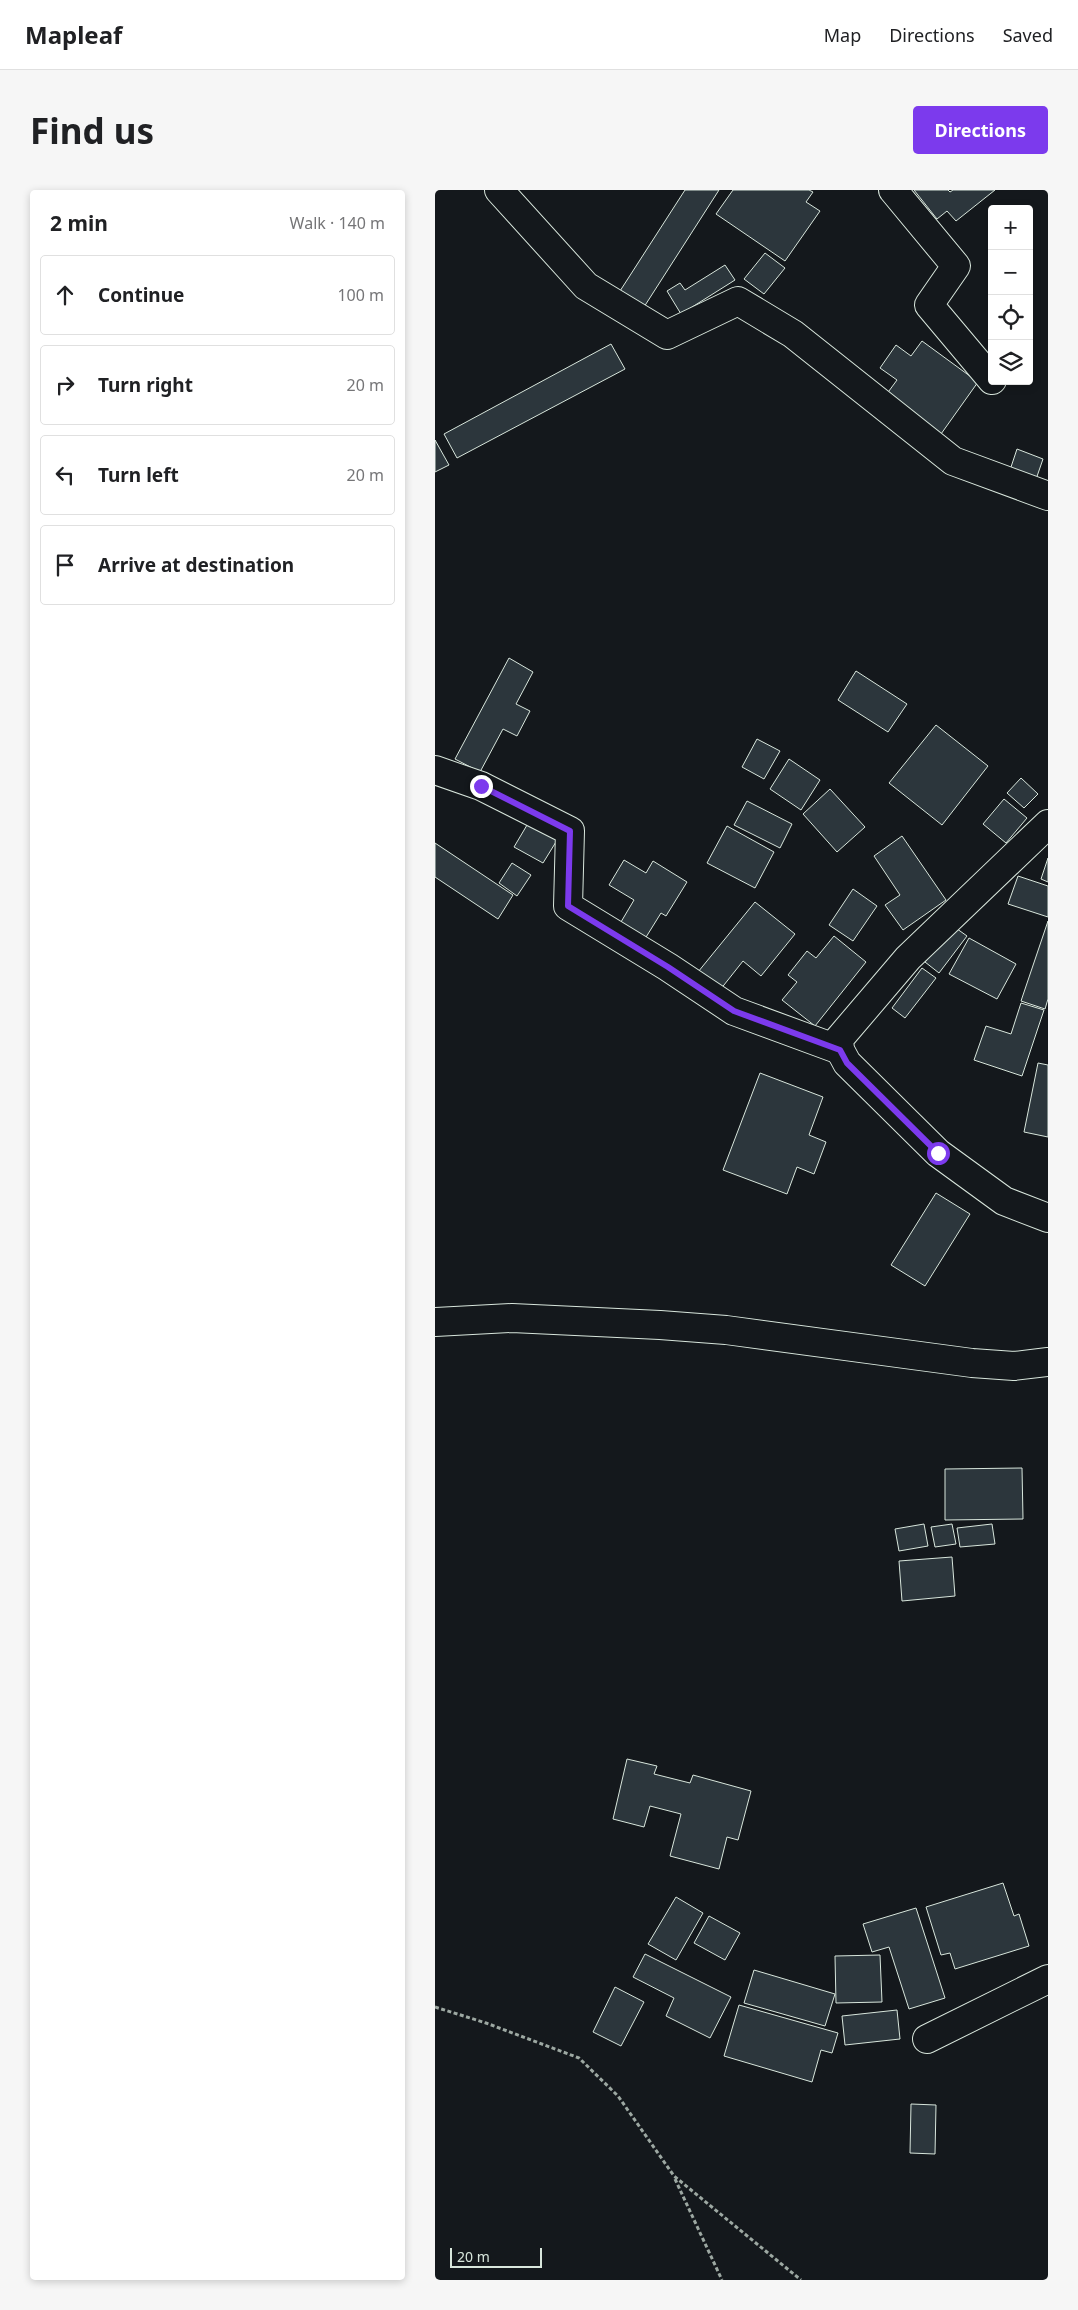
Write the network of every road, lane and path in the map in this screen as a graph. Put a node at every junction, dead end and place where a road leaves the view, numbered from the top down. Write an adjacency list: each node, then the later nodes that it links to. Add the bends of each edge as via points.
1 (499, 190): 4 (street, via 586,286 667,335 737,301 793,334 953,461)
2 (893, 190): 3 (street, via 957,266 929,305)
3 (988, 376)
4 (1048, 496)
5 (435, 770): 7 (street, via 481,786 570,831 568,906 734,1011)
6 (1048, 824): 7 (street, via 907,958 839,1039)
7 (840, 1050): 8 (street, via 847,1063 938,1153 1004,1201)
8 (1048, 1218)
9 (435, 1322): 10 (street, via 512,1318 660,1325 726,1330 980,1363 1014,1366)
10 (1048, 1362)
11 (1048, 1979): 13 (street)
12 (435, 2007): 14 (path, via 579,2058 618,2096)
13 (927, 2039)
14 (674, 2176): 15 (path); 16 (path)
15 (722, 2280)
16 (801, 2280)

